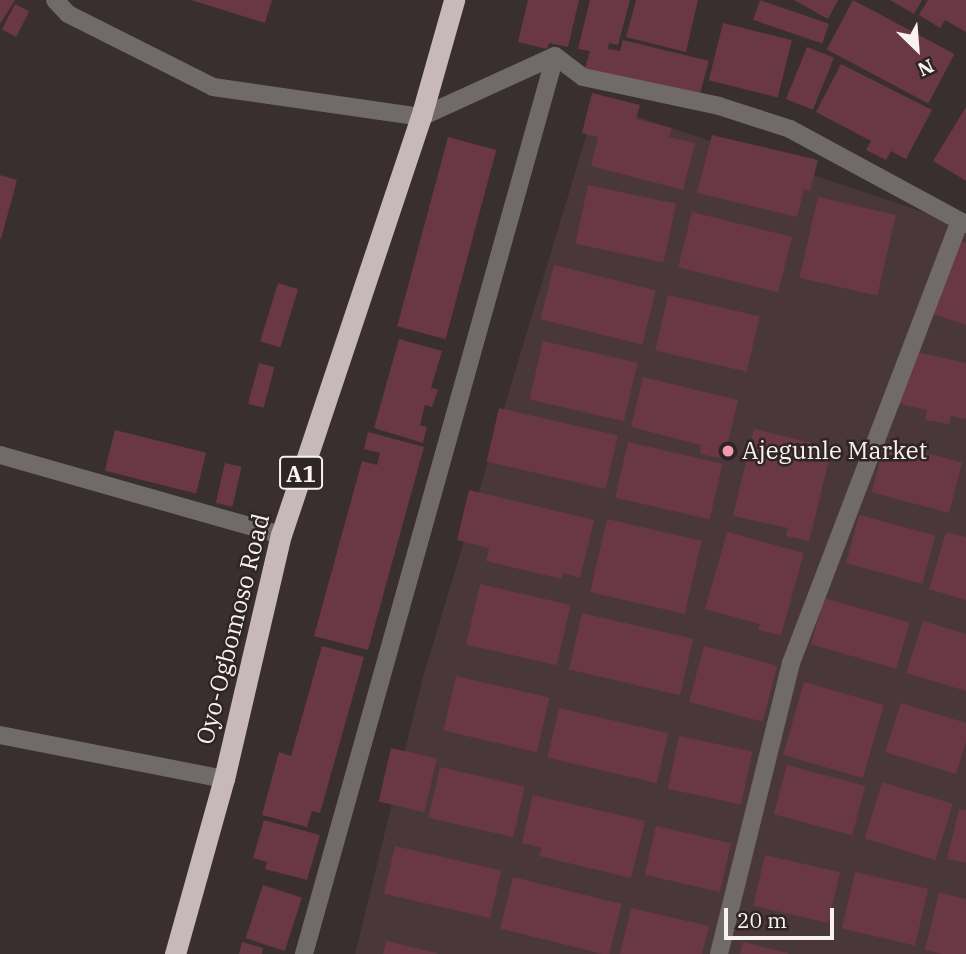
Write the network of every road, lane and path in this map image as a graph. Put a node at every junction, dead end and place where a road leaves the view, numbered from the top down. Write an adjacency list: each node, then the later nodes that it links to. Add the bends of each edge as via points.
1 (55, 0): 4 (street, via 68,14 213,87)
2 (454, 0): 4 (highway, Oyo-Ogbomoso Road / A1)
3 (555, 56): 4 (street); 5 (street, via 583,77 719,106 790,129); 11 (street)
4 (421, 117): 7 (highway, Oyo-Ogbomoso Road / A1)
5 (963, 223): 12 (street, via 791,663)
6 (0, 455): 7 (street)
7 (281, 535): 9 (highway, Oyo-Ogbomoso Road / A1)
8 (0, 735): 9 (street)
9 (224, 779): 10 (highway, Oyo-Ogbomoso Road / A1)
10 (175, 954)
11 (304, 954)
12 (719, 954)

